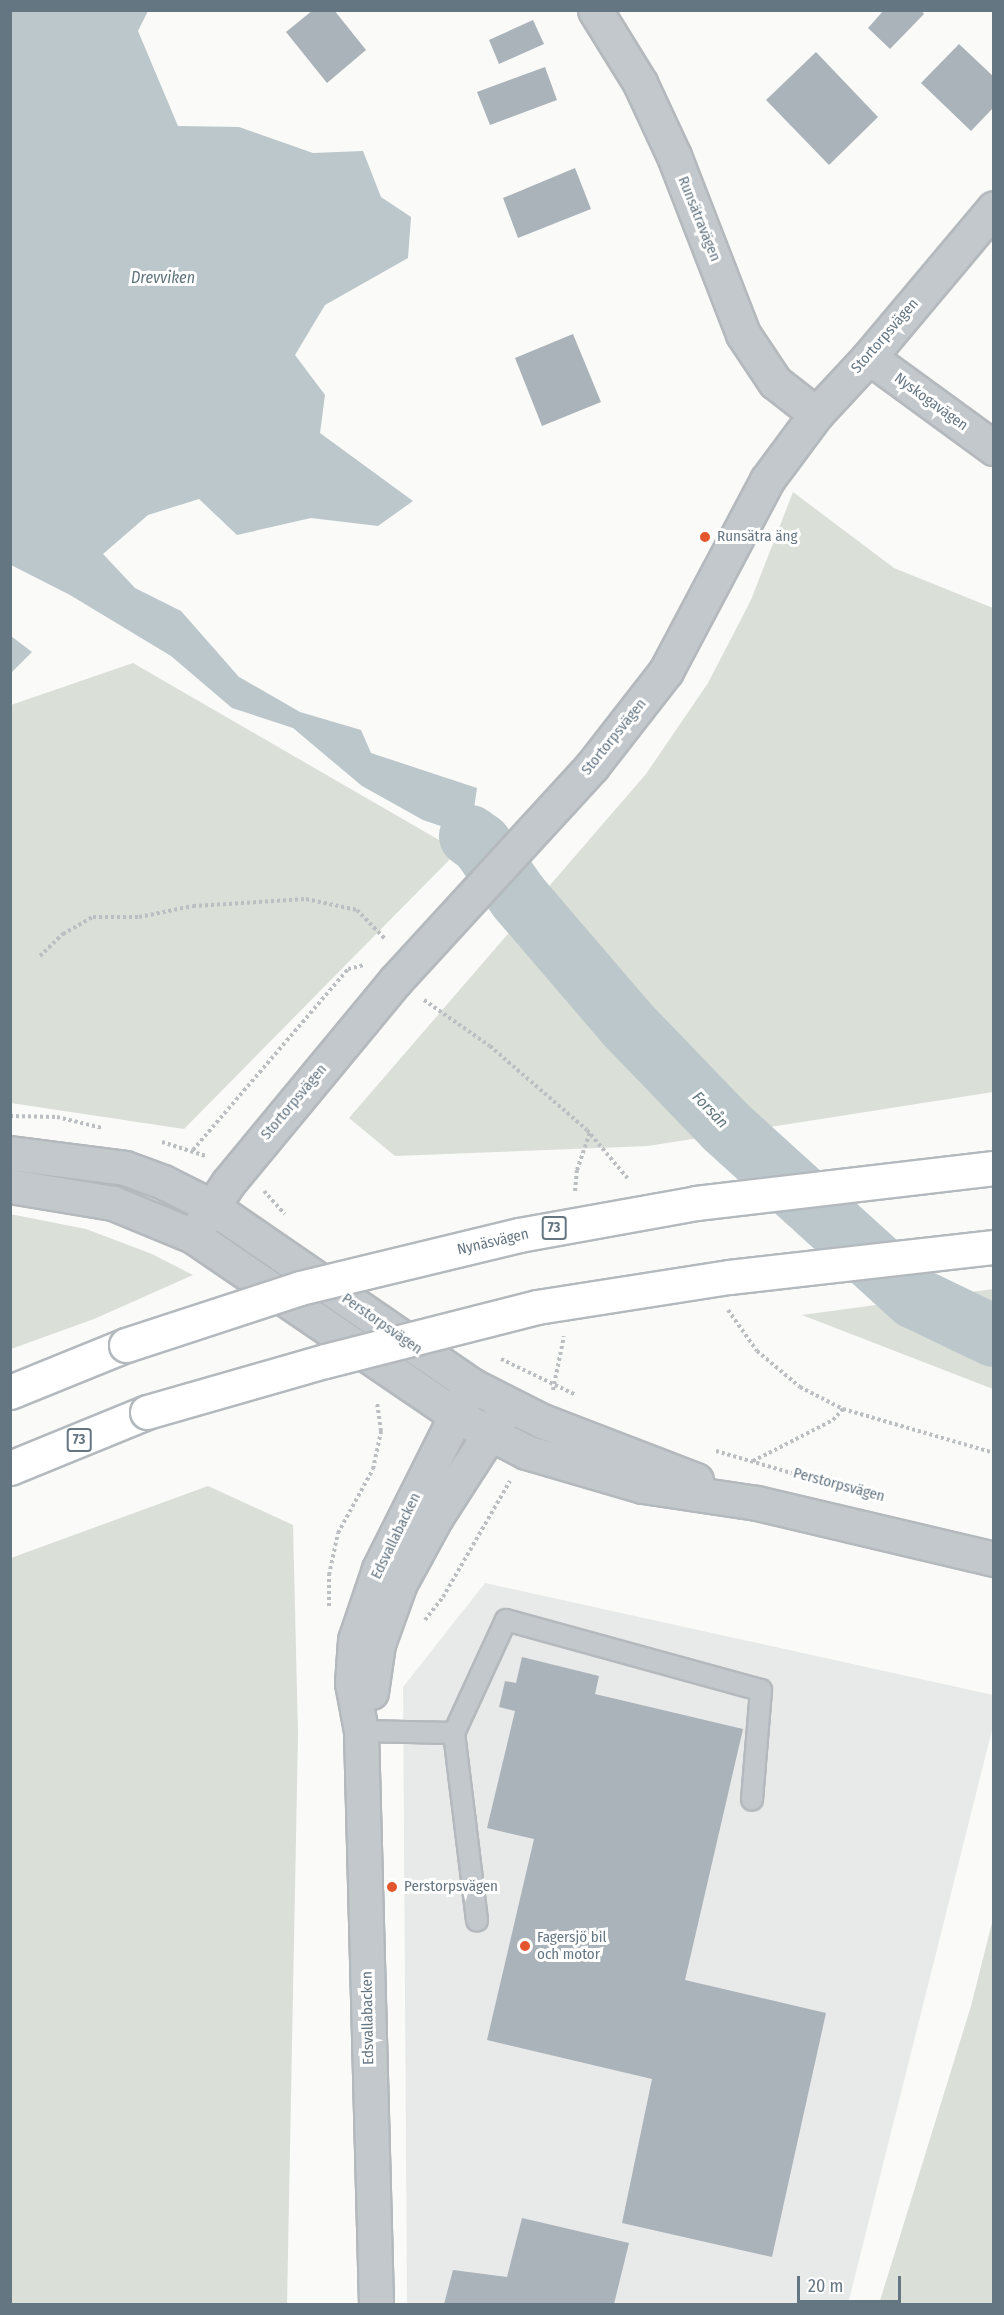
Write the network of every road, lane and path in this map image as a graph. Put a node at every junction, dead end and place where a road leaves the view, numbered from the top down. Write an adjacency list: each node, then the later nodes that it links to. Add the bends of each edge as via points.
1 (595, 10): 4 (street, Runsätravägen, via 640,83 669,146 743,334 775,382)
2 (993, 208): 3 (street, Stortorpsvägen)
3 (869, 357): 4 (street, Stortorpsvägen); 5 (street, Nyskogavägen)
4 (816, 414): 13 (street, Stortorpsvägen, via 768,480 666,671 592,766 381,998)
5 (993, 448)
6 (393, 947): 7 (path, via 357,910 306,898 193,906 139,917 93,917 63,934)
7 (40, 956)
8 (374, 962): 9 (path, via 348,969)
9 (193, 1150)
10 (10, 1153): 13 (street, Perstorpsvägen, via 125,1168)
11 (993, 1168): 17 (highway, Nynäsvägen / 73, bridge, via 696,1203 519,1235 300,1288 126,1346)
12 (10, 1186): 14 (street, Perstorpsvägen, via 113,1203)
13 (211, 1206): 14 (street, Stortorpsvägen); 16 (street, Perstorpsvägen)
14 (193, 1236): 21 (street, Perstorpsvägen)
15 (993, 1247): 27 (highway, 73, bridge, via 729,1277 537,1307 147,1412)
16 (471, 1385): 19 (street, Perstorpsvägen); 21 (street, Edsvallabacken)
17 (10, 1392)
18 (586, 1400): 22 (path, via 555,1384)
19 (507, 1403): 22 (street, Perstorpsvägen); 23 (street, Edsvallabacken)
20 (843, 1409): 26 (path, via 833,1420)
21 (455, 1415): 23 (street, Perstorpsvägen); 32 (street, Edsvallabacken, via 361,1612 352,1683)
22 (542, 1421): 29 (street, Perstorpsvägen)
23 (492, 1435): 25 (street, Perstorpsvägen); 32 (street, Edsvallabacken, via 436,1517 400,1583 378,1644)
24 (710, 1449): 26 (path, Perstorpsvägen)
25 (526, 1452): 29 (street, Perstorpsvägen, via 643,1486); 31 (path, via 466,1558)
26 (753, 1462): 28 (path, Perstorpsvägen)
27 (10, 1468)
28 (808, 1478)
29 (757, 1503): 30 (street, Perstorpsvägen)
30 (993, 1558)
31 (422, 1624)
32 (361, 1731): 33 (lane); 36 (street, Edsvallabacken)
33 (454, 1733): 34 (lane, via 506,1620 761,1690); 35 (lane)
34 (752, 1800)
35 (477, 1921)
36 (375, 2304)

